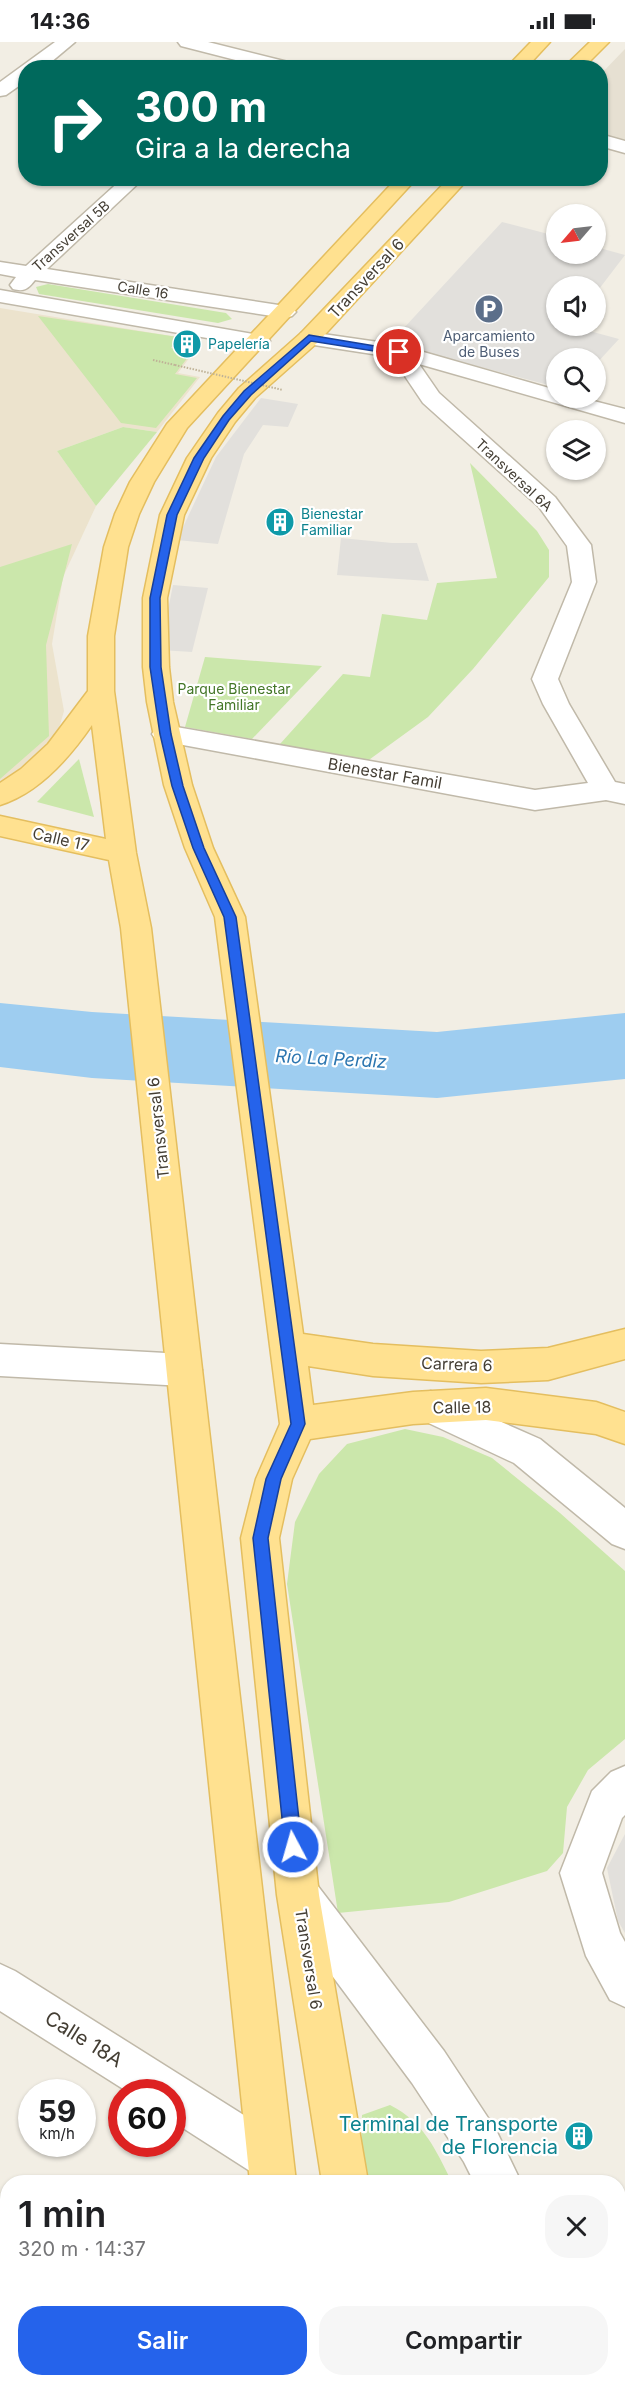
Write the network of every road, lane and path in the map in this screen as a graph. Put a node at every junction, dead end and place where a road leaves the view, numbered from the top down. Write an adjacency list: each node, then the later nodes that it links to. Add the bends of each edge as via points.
1 (66, 42): 6 (street)
2 (187, 42): 7 (street)
3 (541, 42): 9 (main road)
4 (600, 42): 10 (main road)
5 (282, 48): 8 (street)
6 (42, 60)
7 (248, 60)
8 (267, 60)
9 (523, 60)
10 (581, 60)
11 (18, 78): 12 (street)
12 (0, 91)
13 (608, 143): 14 (street)
14 (625, 147)
15 (126, 186): 19 (street, Transversal 5B)
16 (401, 186): 21 (main road, Transversal 6)
17 (452, 186): 22 (main road, Transversal 6)
18 (0, 268): 19 (street, Calle 16)
19 (30, 273): 20 (street, Transversal 5B); 21 (street, Calle 16)
20 (5, 297): 23 (street, Calle 16)
21 (285, 312): 23 (main road, Transversal 6)
22 (309, 338): 24 (street); 31 (main road, Transversal 6, via 226,418 199,458 172,515 155,598 156,667)
23 (259, 341): 30 (main road, Transversal 6, via 178,424 127,514 116,547 100,636)
24 (399, 352): 27 (street); 32 (street, Transversal 6A, via 431,398 547,502 579,545 584,582 545,679 556,704)
25 (153, 360): 26 (path, bridge)
26 (283, 390)
27 (546, 394)
28 (597, 408): 29 (street)
29 (625, 416)
30 (101, 691): 33 (main road, via 79,727 49,761); 35 (main road, Transversal 6)
31 (165, 734): 32 (street, Bienestar Famil, via 535,800); 37 (main road, Transversal 6, via 199,848 230,917)
32 (615, 792)
33 (0, 795)
34 (0, 826): 35 (main road, Calle 17)
35 (122, 853): 39 (main road, Transversal 6, via 136,928)
36 (625, 1344): 37 (main road, Carrera 6, via 548,1364 481,1367 373,1360)
37 (287, 1347): 41 (main road, Transversal 6)
38 (0, 1360): 39 (street)
39 (184, 1370): 50 (main road, Transversal 6)
40 (431, 1407): 41 (main road, Calle 18); 42 (main road, Calle 18, via 486,1404 596,1418); 43 (street, via 527,1451)
41 (298, 1424): 45 (main road, Transversal 6, via 274,1479 260,1538)
42 (625, 1428)
43 (625, 1531)
44 (625, 1786): 46 (street, via 606,1805 581,1873 601,1941)
45 (298, 1895): 51 (main road, Transversal 6); 52 (street, via 428,2067)
46 (625, 1985)
47 (0, 1986): 48 (street, Calle 18A)
48 (147, 2079)
49 (186, 2106): 50 (street)
50 (272, 2170)
51 (344, 2175)
52 (494, 2175)

